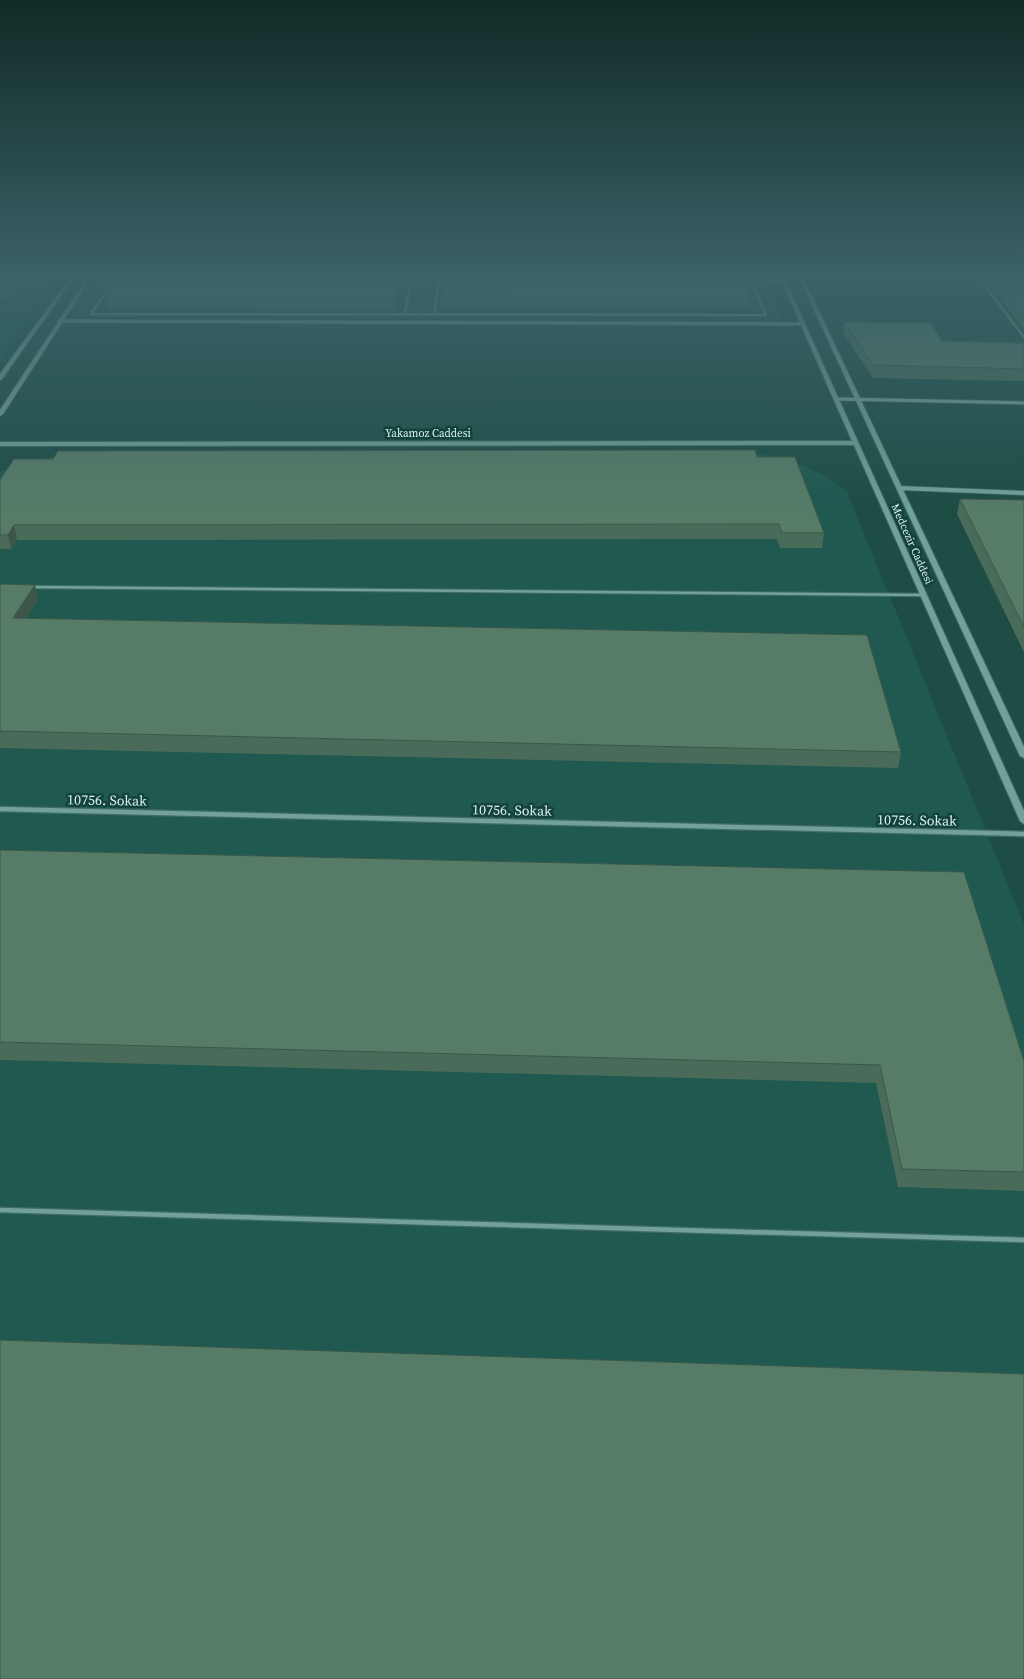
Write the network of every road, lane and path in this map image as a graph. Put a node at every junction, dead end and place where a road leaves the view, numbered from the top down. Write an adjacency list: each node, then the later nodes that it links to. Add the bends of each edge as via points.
1 (18, 353): 5 (street)
2 (38, 353): 9 (street)
3 (817, 353): 6 (street, Medcezir Caddesi)
4 (837, 353): 7 (street, Medcezir Caddesi)
5 (0, 378)
6 (838, 399): 7 (street); 10 (street, Medcezir Caddesi)
7 (858, 399): 8 (street); 12 (street, Medcezir Caddesi)
8 (1024, 403)
9 (0, 414)
10 (856, 443): 11 (street, Yakamoz Caddesi); 15 (street, Medcezir Caddesi)
11 (0, 444)
12 (899, 488): 13 (street); 16 (street, Medcezir Caddesi)
13 (1024, 493)
14 (30, 588): 15 (lane)
15 (924, 595): 18 (street, Medcezir Caddesi)
16 (1024, 756)
17 (0, 809): 19 (street, 10756. Sokak)
18 (1024, 821)
19 (1024, 834)
20 (0, 1210): 21 (lane)
21 (1024, 1240)

